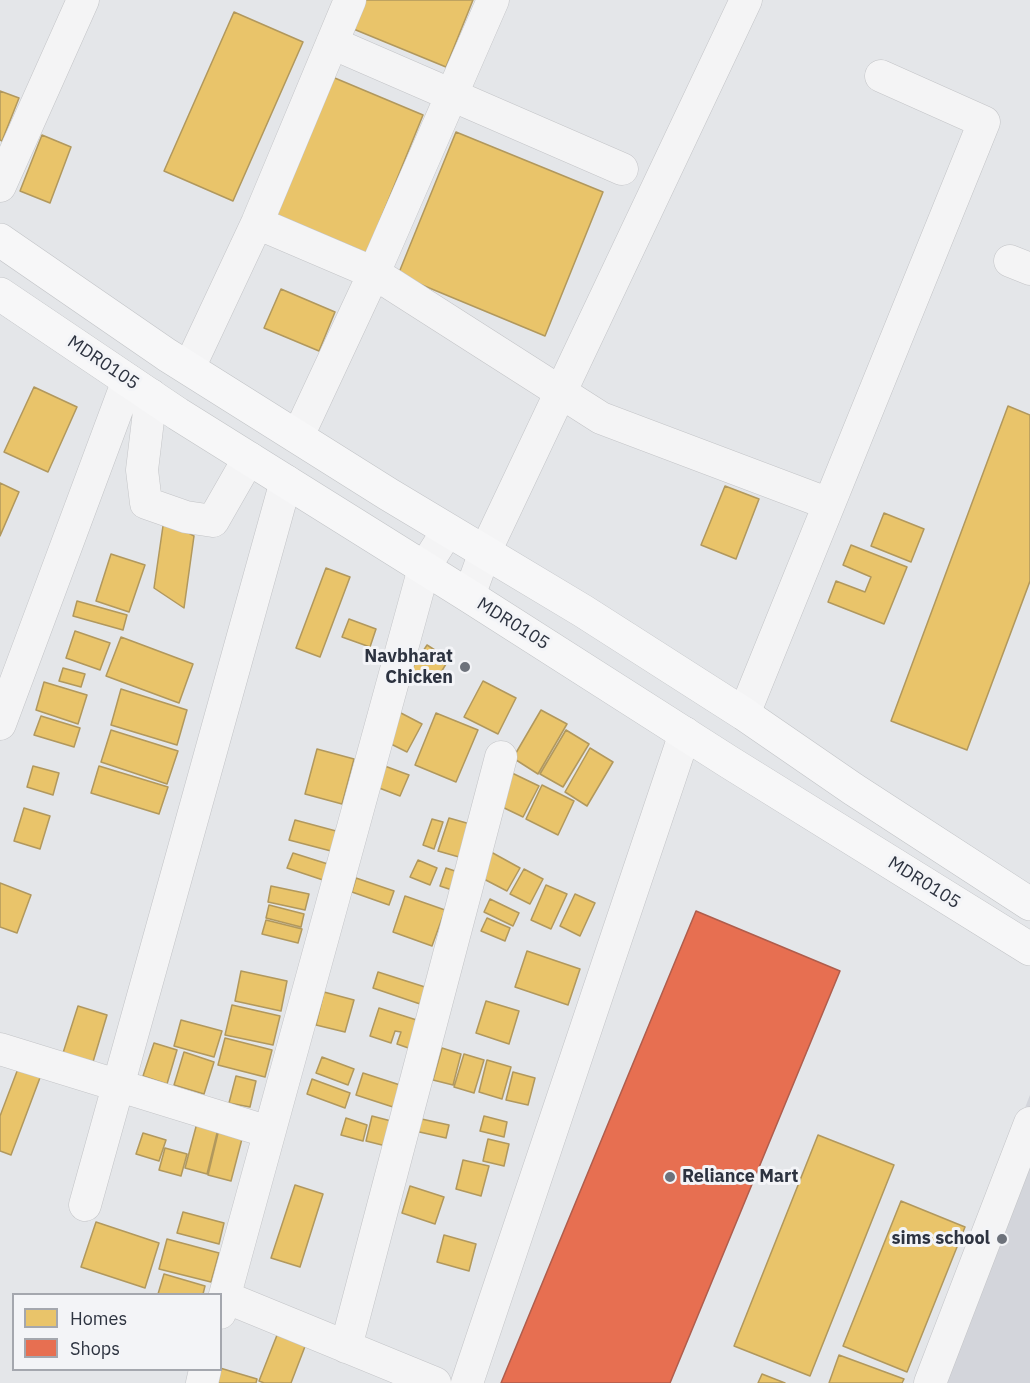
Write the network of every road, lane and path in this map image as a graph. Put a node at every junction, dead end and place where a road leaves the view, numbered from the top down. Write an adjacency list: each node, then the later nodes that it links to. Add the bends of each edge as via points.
1 (83, 0): 9 (street)
2 (350, 0): 5 (street)
3 (493, 0): 7 (street)
4 (746, 0): 16 (street)
5 (332, 43): 7 (street); 10 (street)
6 (881, 76): 20 (street, via 984,122)
7 (453, 95): 8 (street); 12 (street)
8 (621, 169)
9 (0, 186)
10 (257, 223): 12 (street); 14 (street)
11 (0, 240): 14 (main road)
12 (374, 273): 16 (street); 17 (street)
13 (0, 294): 15 (main road, MDR0105)
14 (189, 368): 17 (main road)
15 (139, 388): 18 (main road, MDR0105); 18 (street, via 146,503 186,517 213,521); 26 (street)
16 (562, 393): 20 (street, via 601,418); 22 (street)
17 (298, 436): 21 (main road)
18 (249, 458): 19 (main road, MDR0105)
19 (286, 481): 23 (main road, MDR0105); 32 (street)
20 (829, 504): 25 (street)
21 (448, 530): 22 (main road); 23 (street)
22 (485, 552): 24 (street); 25 (main road)
23 (424, 567): 24 (main road, MDR0105); 34 (street)
24 (469, 596): 27 (main road, MDR0105)
25 (744, 714): 29 (main road)
26 (0, 724)
27 (685, 733): 30 (main road, MDR0105); 39 (street)
28 (501, 756): 37 (street)
29 (1030, 904)
30 (1030, 949)
31 (0, 1048): 32 (street)
32 (118, 1085): 34 (street); 35 (street)
33 (1030, 1123): 40 (street)
34 (269, 1132): 36 (street)
35 (85, 1205)
36 (223, 1305): 37 (street)
37 (346, 1347): 38 (street)
38 (435, 1383)
39 (467, 1383)
40 (930, 1383)

